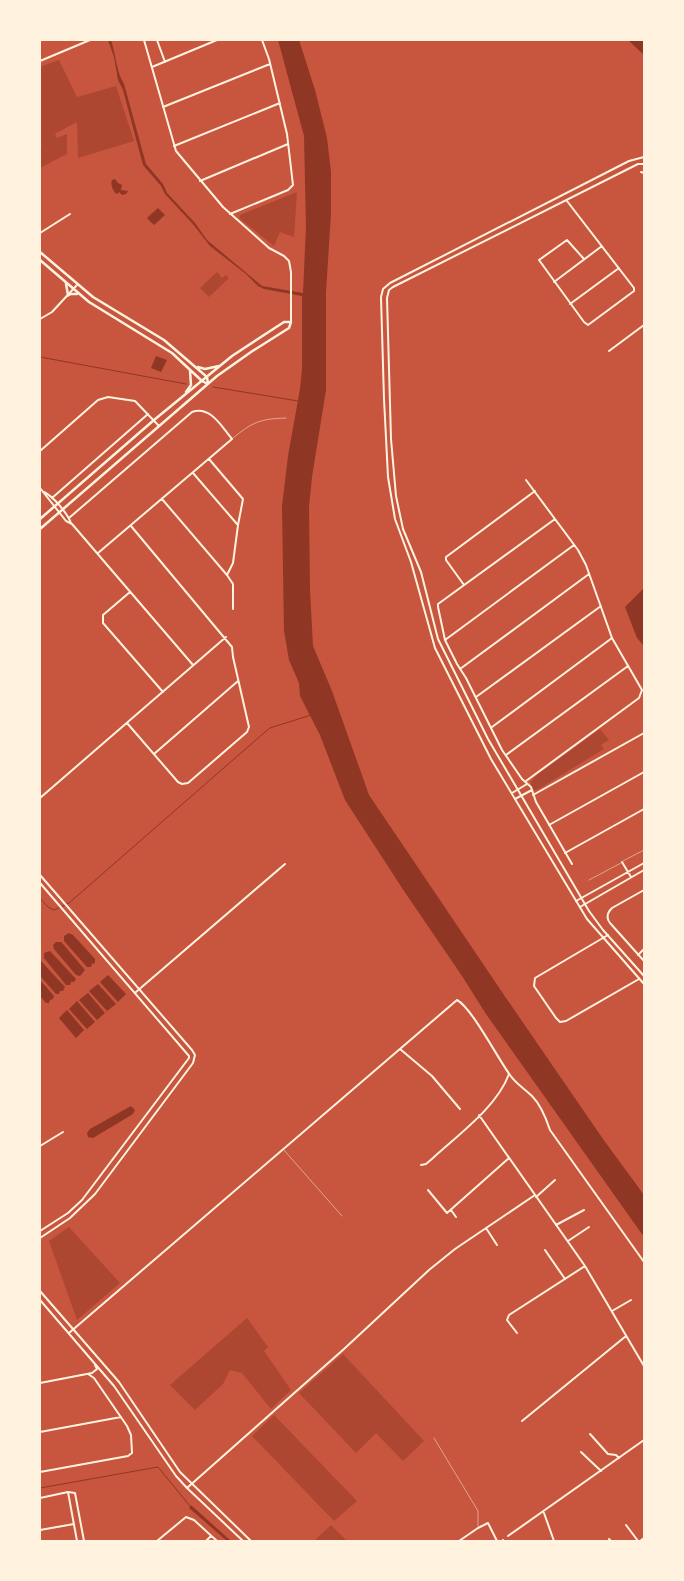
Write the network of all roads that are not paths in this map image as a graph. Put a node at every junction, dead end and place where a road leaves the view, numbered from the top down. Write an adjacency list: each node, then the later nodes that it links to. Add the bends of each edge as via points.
1 (90, 40): 8 (street)
2 (144, 40): 11 (street)
3 (158, 40): 9 (street)
4 (202, 40): 7 (street)
5 (217, 40): 7 (street)
6 (262, 40): 10 (street)
7 (204, 46): 9 (street)
8 (40, 61)
9 (165, 62): 11 (street)
10 (270, 63): 12 (street); 13 (street)
11 (152, 67): 13 (street)
12 (280, 103): 14 (street); 15 (street)
13 (163, 107): 15 (street)
14 (288, 144): 18 (street); 22 (street, via 293,182 288,190)
15 (174, 146): 18 (street)
16 (644, 157): 19 (street, via 629,161)
17 (644, 164): 20 (street, via 638,164)
18 (200, 180): 22 (street)
19 (563, 194): 20 (street); 32 (street)
20 (567, 201): 24 (street); 34 (street)
21 (70, 214): 23 (street)
22 (230, 214): 39 (street, via 290,263)
23 (40, 233)
24 (602, 245): 26 (street); 28 (street)
25 (40, 252): 31 (main road)
26 (584, 259): 29 (street); 29 (street, via 567,240 539,259)
27 (40, 260): 30 (main road)
28 (619, 268): 37 (street); 37 (street, via 634,291 588,325)
29 (554, 282): 37 (street)
30 (66, 283): 33 (main road); 36 (main road)
31 (77, 285): 33 (street); 42 (main road, via 164,340)
32 (384, 288): 34 (street); 99 (street, via 381,312 384,413 388,477 395,519 411,562 435,648 491,759)
33 (73, 289): 35 (main road); 36 (street)
34 (389, 291): 97 (street, via 386,298 391,439 399,514 421,572 441,648)
35 (79, 294): 36 (main road); 44 (main road, via 161,345)
36 (68, 295): 38 (street)
37 (570, 304)
38 (40, 319)
39 (290, 322): 43 (main road, via 284,322 247,345); 47 (main road, via 289,328)
40 (644, 325): 41 (street)
41 (609, 351)
42 (194, 365): 43 (main road, via 205,369); 45 (main road)
43 (220, 366): 45 (main road)
44 (189, 368): 46 (main road); 48 (main road, via 191,385)
45 (207, 377): 46 (main road); 47 (main road)
46 (202, 381): 47 (main road); 48 (main road)
47 (208, 384): 52 (main road)
48 (184, 395): 51 (main road)
49 (148, 414): 51 (street); 54 (street, via 135,401 101,398); 61 (street)
50 (286, 418): 53 (lane, via 256,422)
51 (154, 420): 52 (street); 63 (main road)
52 (159, 426): 64 (main road)
53 (232, 439): 55 (street); 65 (street, via 209,413 201,410 192,412)
54 (40, 451)
55 (209, 459): 56 (street); 69 (street, via 243,499)
56 (193, 473): 62 (street); 69 (street)
57 (526, 480): 59 (street)
58 (40, 488): 60 (street)
59 (535, 491): 67 (street); 76 (street, via 446,557)
60 (44, 492): 61 (street); 63 (street)
61 (52, 498): 63 (street)
62 (162, 499): 70 (street); 75 (street)
63 (56, 505): 64 (street); 66 (main road)
64 (61, 511): 65 (street); 68 (street, via 66,521); 71 (main road)
65 (69, 518): 68 (street)
66 (40, 519)
67 (554, 519): 72 (street); 76 (street)
68 (72, 524): 73 (street)
69 (238, 525): 75 (street, via 233,563)
70 (130, 526): 73 (street); 80 (street)
71 (40, 529)
72 (574, 545): 74 (street); 82 (street)
73 (98, 553): 77 (street)
74 (590, 574): 78 (street); 85 (street)
75 (227, 575): 79 (street, via 233,584)
76 (464, 585): 82 (street, via 438,604)
77 (131, 591): 83 (street); 87 (street, via 103,615 103,623)
78 (601, 606): 81 (street); 88 (street)
79 (233, 609)
80 (226, 638): 83 (street); 86 (street, via 232,647)
81 (612, 638): 84 (street); 90 (street)
82 (445, 640): 85 (street)
83 (194, 666): 87 (street)
84 (628, 666): 93 (street); 95 (street, via 642,690 639,698)
85 (460, 669): 88 (street)
86 (238, 681): 92 (street); 92 (street, via 249,727 247,732 188,783 178,782)
87 (163, 692): 89 (street)
88 (476, 697): 90 (street)
89 (127, 723): 92 (street); 103 (street)
90 (491, 727): 93 (street)
91 (644, 733): 102 (street)
92 (154, 754)
93 (506, 756): 95 (street)
94 (644, 772): 106 (street)
95 (527, 782): 96 (street); 98 (street)
96 (522, 788): 97 (street); 100 (street)
97 (518, 790): 99 (street); 101 (street)
98 (532, 790): 100 (street); 102 (street)
99 (512, 793): 104 (street)
100 (525, 793): 101 (street)
101 (521, 795): 104 (street); 120 (street)
102 (533, 795): 106 (street)
103 (40, 798)
104 (515, 799): 121 (street)
105 (644, 809): 108 (street)
106 (549, 825): 108 (street)
107 (644, 850): 109 (lane)
108 (565, 853): 112 (street)
109 (622, 862): 114 (street); 117 (lane)
110 (644, 863): 114 (street)
111 (285, 864): 132 (street)
112 (572, 864)
113 (644, 870): 116 (street)
114 (628, 872): 116 (street); 120 (street)
115 (40, 875): 132 (street)
116 (631, 878): 122 (street)
117 (589, 880)
118 (40, 883): 133 (street)
119 (644, 890): 127 (street, via 612,908 607,918)
120 (582, 898): 121 (street); 122 (street)
121 (576, 901): 123 (street)
122 (587, 903): 123 (street); 124 (street)
123 (580, 907): 125 (street)
124 (608, 935): 125 (street); 129 (street)
125 (602, 938): 130 (street); 130 (street, via 535,978 534,986 556,1018 560,1022 566,1021)
126 (644, 949): 127 (street)
127 (638, 955): 128 (street)
128 (644, 961)
129 (644, 976)
130 (639, 979): 131 (street)
131 (644, 984)
132 (139, 989): 133 (street); 145 (street, via 195,1055)
133 (136, 992): 144 (street, via 189,1058)
134 (400, 1049): 135 (street, via 457,1000 473,1018); 136 (street, via 432,1076); 140 (street)
135 (509, 1074): 137 (street, via 493,1102); 160 (street, via 533,1098 550,1130)
136 (460, 1109)
137 (479, 1116): 141 (street); 142 (street)
138 (63, 1132): 139 (street)
139 (40, 1146)
140 (283, 1149): 150 (lane); 167 (street)
141 (509, 1158): 147 (street); 148 (street)
142 (421, 1165)
143 (555, 1180): 147 (street)
144 (95, 1184): 145 (street); 155 (street, via 68,1213)
145 (100, 1187): 156 (street, via 70,1218)
146 (428, 1190): 148 (street, via 447,1212)
147 (536, 1196): 152 (street); 153 (street)
148 (451, 1210): 151 (street)
149 (584, 1210): 152 (street)
150 (342, 1216)
151 (456, 1217)
152 (556, 1225): 157 (street)
153 (486, 1228): 158 (street); 185 (street, via 454,1249 412,1285)
154 (589, 1228): 157 (street)
155 (40, 1232)
156 (40, 1238)
157 (568, 1242): 161 (street)
158 (497, 1245)
159 (545, 1250): 162 (street)
160 (644, 1262)
161 (585, 1266): 162 (street); 166 (street)
162 (565, 1279): 169 (street, via 508,1315 507,1320)
163 (40, 1291): 167 (street)
164 (40, 1300): 168 (street)
165 (631, 1300): 166 (street)
166 (612, 1311): 170 (street)
167 (74, 1329): 168 (street); 185 (street, via 119,1382)
168 (69, 1333): 171 (street)
169 (517, 1333)
170 (626, 1336): 172 (street); 176 (street)
171 (94, 1363): 173 (street, via 97,1367 95,1372); 186 (street)
172 (644, 1366)
173 (88, 1374): 174 (street); 175 (street)
174 (40, 1383)
175 (121, 1417): 177 (street); 184 (street, via 130,1434 132,1450 128,1456)
176 (522, 1422)
177 (40, 1432)
178 (590, 1434): 182 (street, via 608,1454)
179 (434, 1438): 192 (lane, via 478,1510)
180 (644, 1440): 182 (street)
181 (582, 1452): 183 (street)
182 (619, 1458): 183 (street)
183 (601, 1470): 189 (street)
184 (40, 1472)
185 (191, 1484): 186 (street); 203 (street)
186 (187, 1488): 202 (street)
187 (68, 1492): 188 (street); 190 (street); 198 (street, via 76,1495)
188 (40, 1498)
189 (543, 1512): 195 (street); 206 (street)
190 (74, 1524): 193 (street); 197 (street)
191 (626, 1525): 207 (street)
192 (478, 1528): 204 (street); 205 (street, via 488,1524)
193 (40, 1530)
194 (211, 1536): 199 (street, via 189,1517); 200 (street); 201 (street)
195 (508, 1536)
196 (644, 1538): 207 (street)
197 (77, 1541)
198 (84, 1541)
199 (156, 1541)
200 (206, 1541)
201 (217, 1541)
202 (243, 1541)
203 (251, 1541)
204 (459, 1541)
205 (497, 1541)
206 (554, 1541)
207 (639, 1541)

